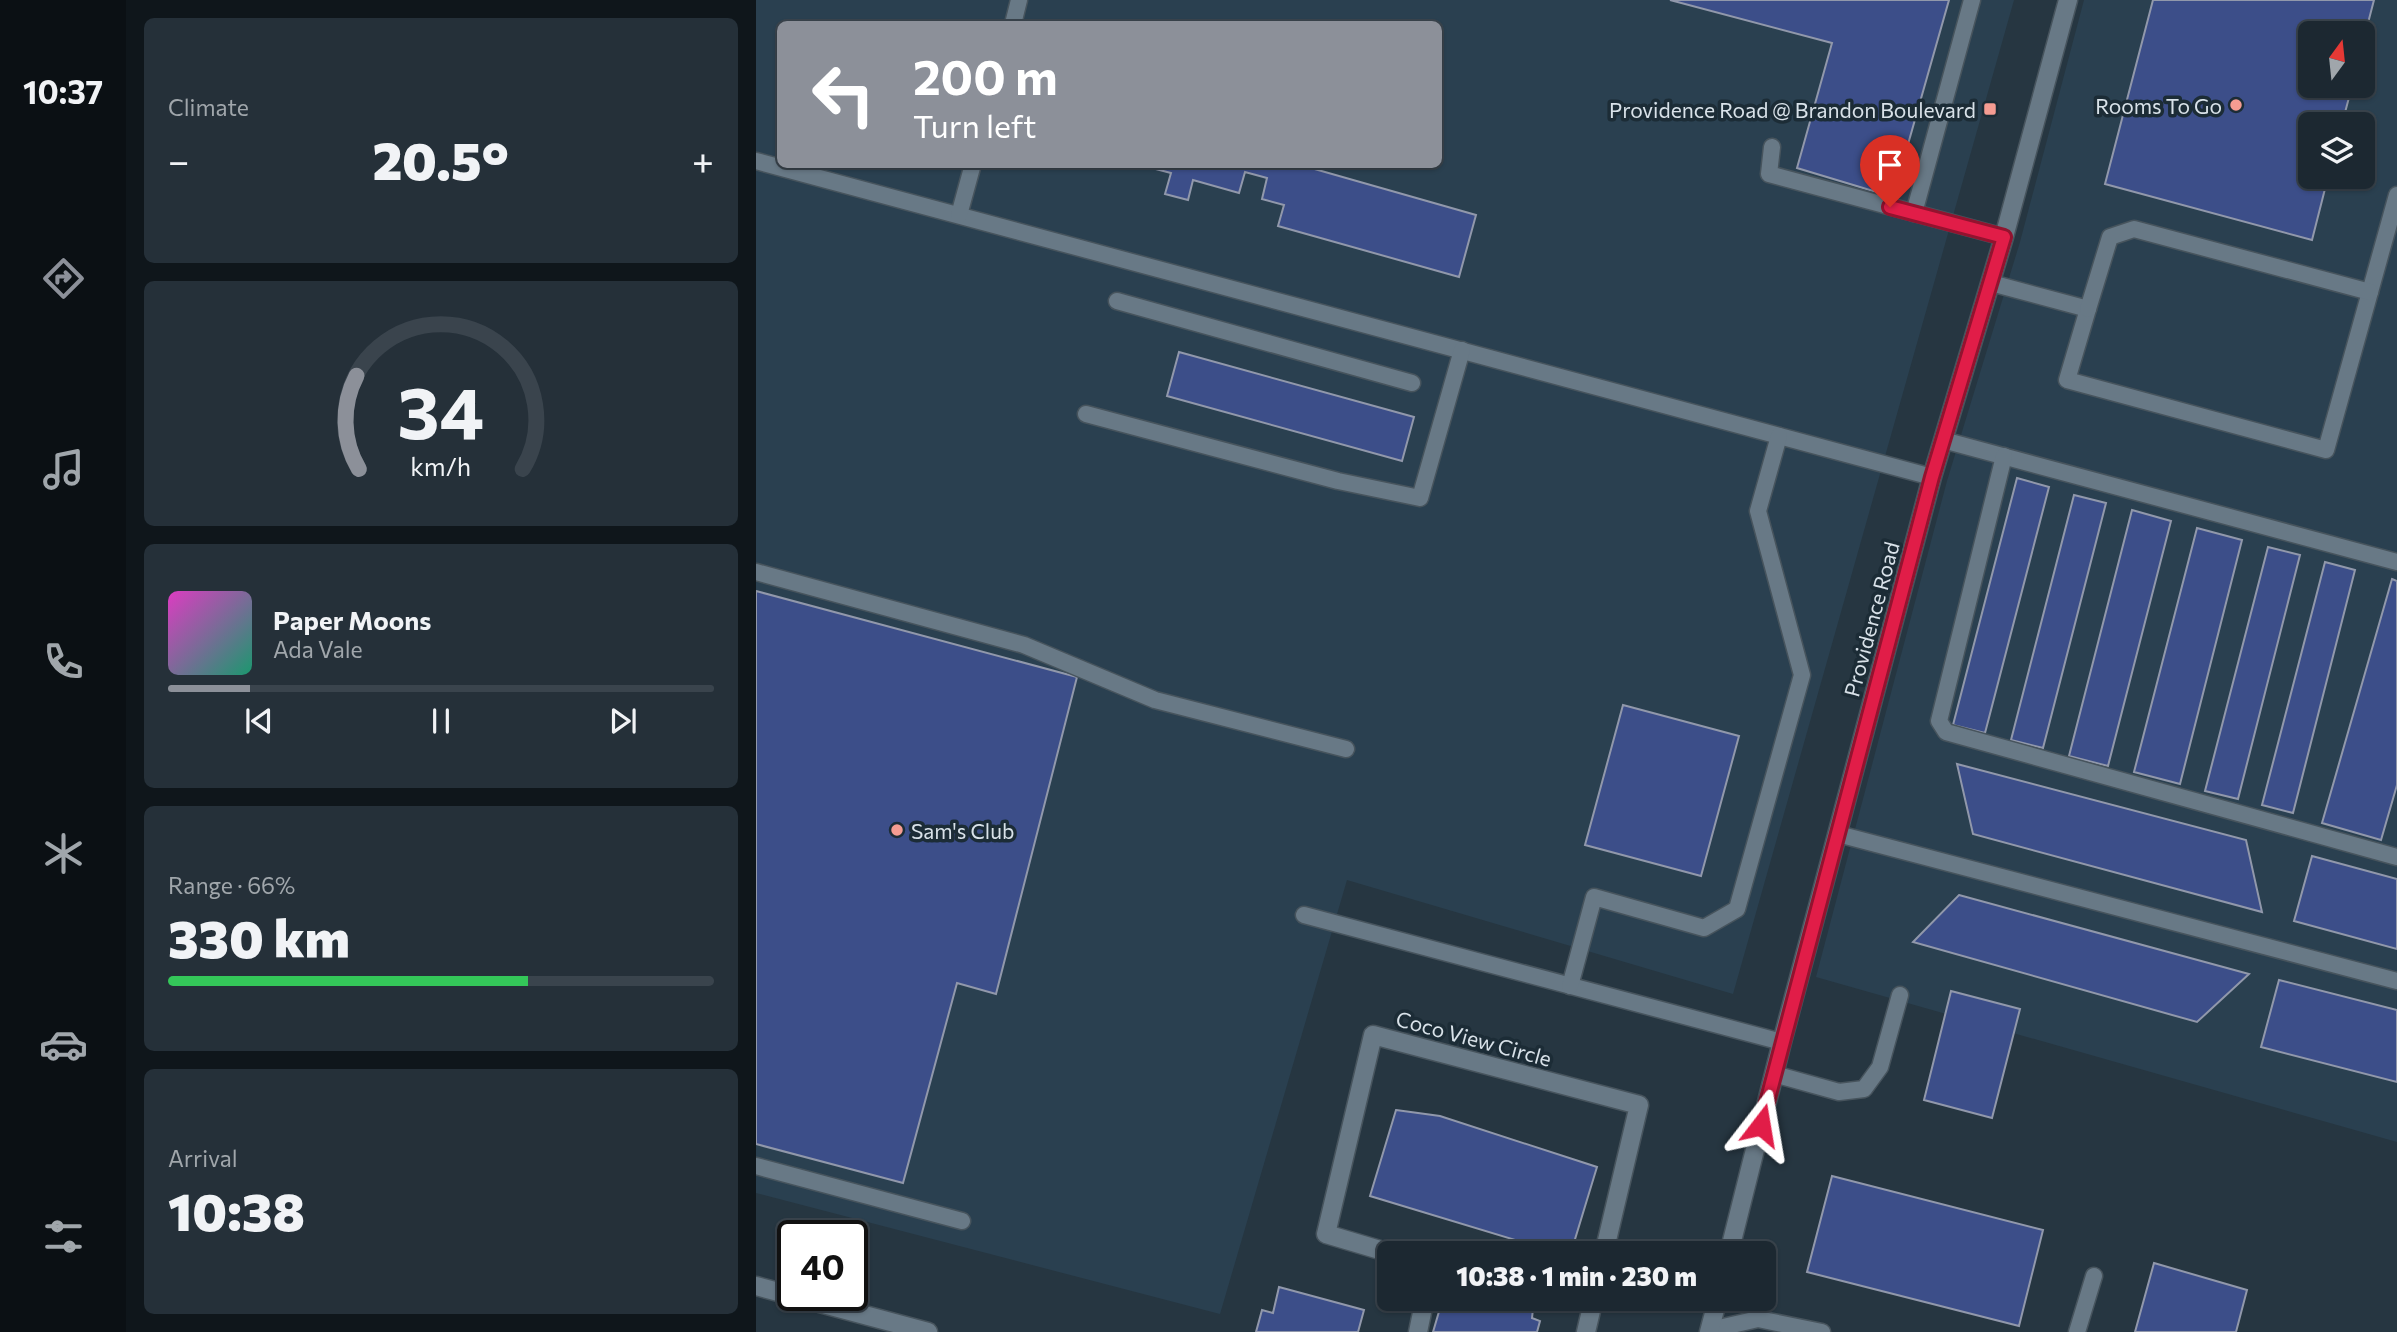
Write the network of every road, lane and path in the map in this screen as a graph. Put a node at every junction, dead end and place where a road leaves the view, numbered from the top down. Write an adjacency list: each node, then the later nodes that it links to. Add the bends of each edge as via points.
1 (1019, 0): 4 (lane)
2 (1972, 0): 11 (lane)
3 (2068, 0): 13 (street, Providence Road)
4 (1014, 21)
5 (1772, 147): 11 (lane, via 1769,174)
6 (756, 161): 7 (lane)
7 (777, 167)
8 (782, 168): 12 (lane)
9 (972, 168): 12 (lane)
10 (2397, 195): 15 (lane)
11 (1914, 213): 13 (lane)
12 (959, 215): 18 (lane)
13 (2004, 237): 14 (street, Providence Road)
14 (1991, 283): 17 (lane); 22 (street, Providence Road)
15 (2370, 292): 17 (lane, via 2134,229 2110,237); 17 (lane, via 2326,450 2067,380)
16 (1117, 301): 19 (lane)
17 (2088, 309)
18 (1462, 350): 20 (lane, via 1420,498 1338,481); 21 (lane)
19 (1412, 383)
20 (1086, 414)
21 (1779, 436): 24 (lane); 32 (lane, via 1758,511 1801,675 1737,909 1704,928 1594,897)
22 (1943, 440): 23 (lane); 24 (street, Providence Road)
23 (2004, 456): 25 (lane); 29 (lane, via 1939,721 1946,732)
24 (1932, 477): 28 (street, Providence Road)
25 (2397, 562)
26 (756, 572): 27 (lane, via 1024,645 1155,700)
27 (1346, 749)
28 (1838, 834): 31 (lane); 34 (street, Providence Road)
29 (2397, 857)
30 (1304, 915): 32 (lane)
31 (2397, 981)
32 (1570, 986): 34 (lane)
33 (1900, 995): 35 (lane, via 1880,1067 1864,1089 1839,1092)
34 (1782, 1042): 35 (street, Providence Road)
35 (1774, 1074): 39 (street, Providence Road)
36 (756, 1166): 37 (lane)
37 (962, 1221)
38 (1607, 1241): 40 (street, Coco View Circle, via 1639,1105 1373,1035 1326,1234)
39 (1732, 1241)
40 (1377, 1249)
41 (2094, 1276): 51 (lane)
42 (756, 1286): 47 (street)
43 (1422, 1311): 48 (street)
44 (1591, 1311): 49 (street)
45 (1715, 1311): 46 (street)
46 (1710, 1331): 50 (lane, via 1758,1319)
47 (928, 1332)
48 (1418, 1332)
49 (1586, 1332)
50 (1818, 1332)
51 (2077, 1332)

